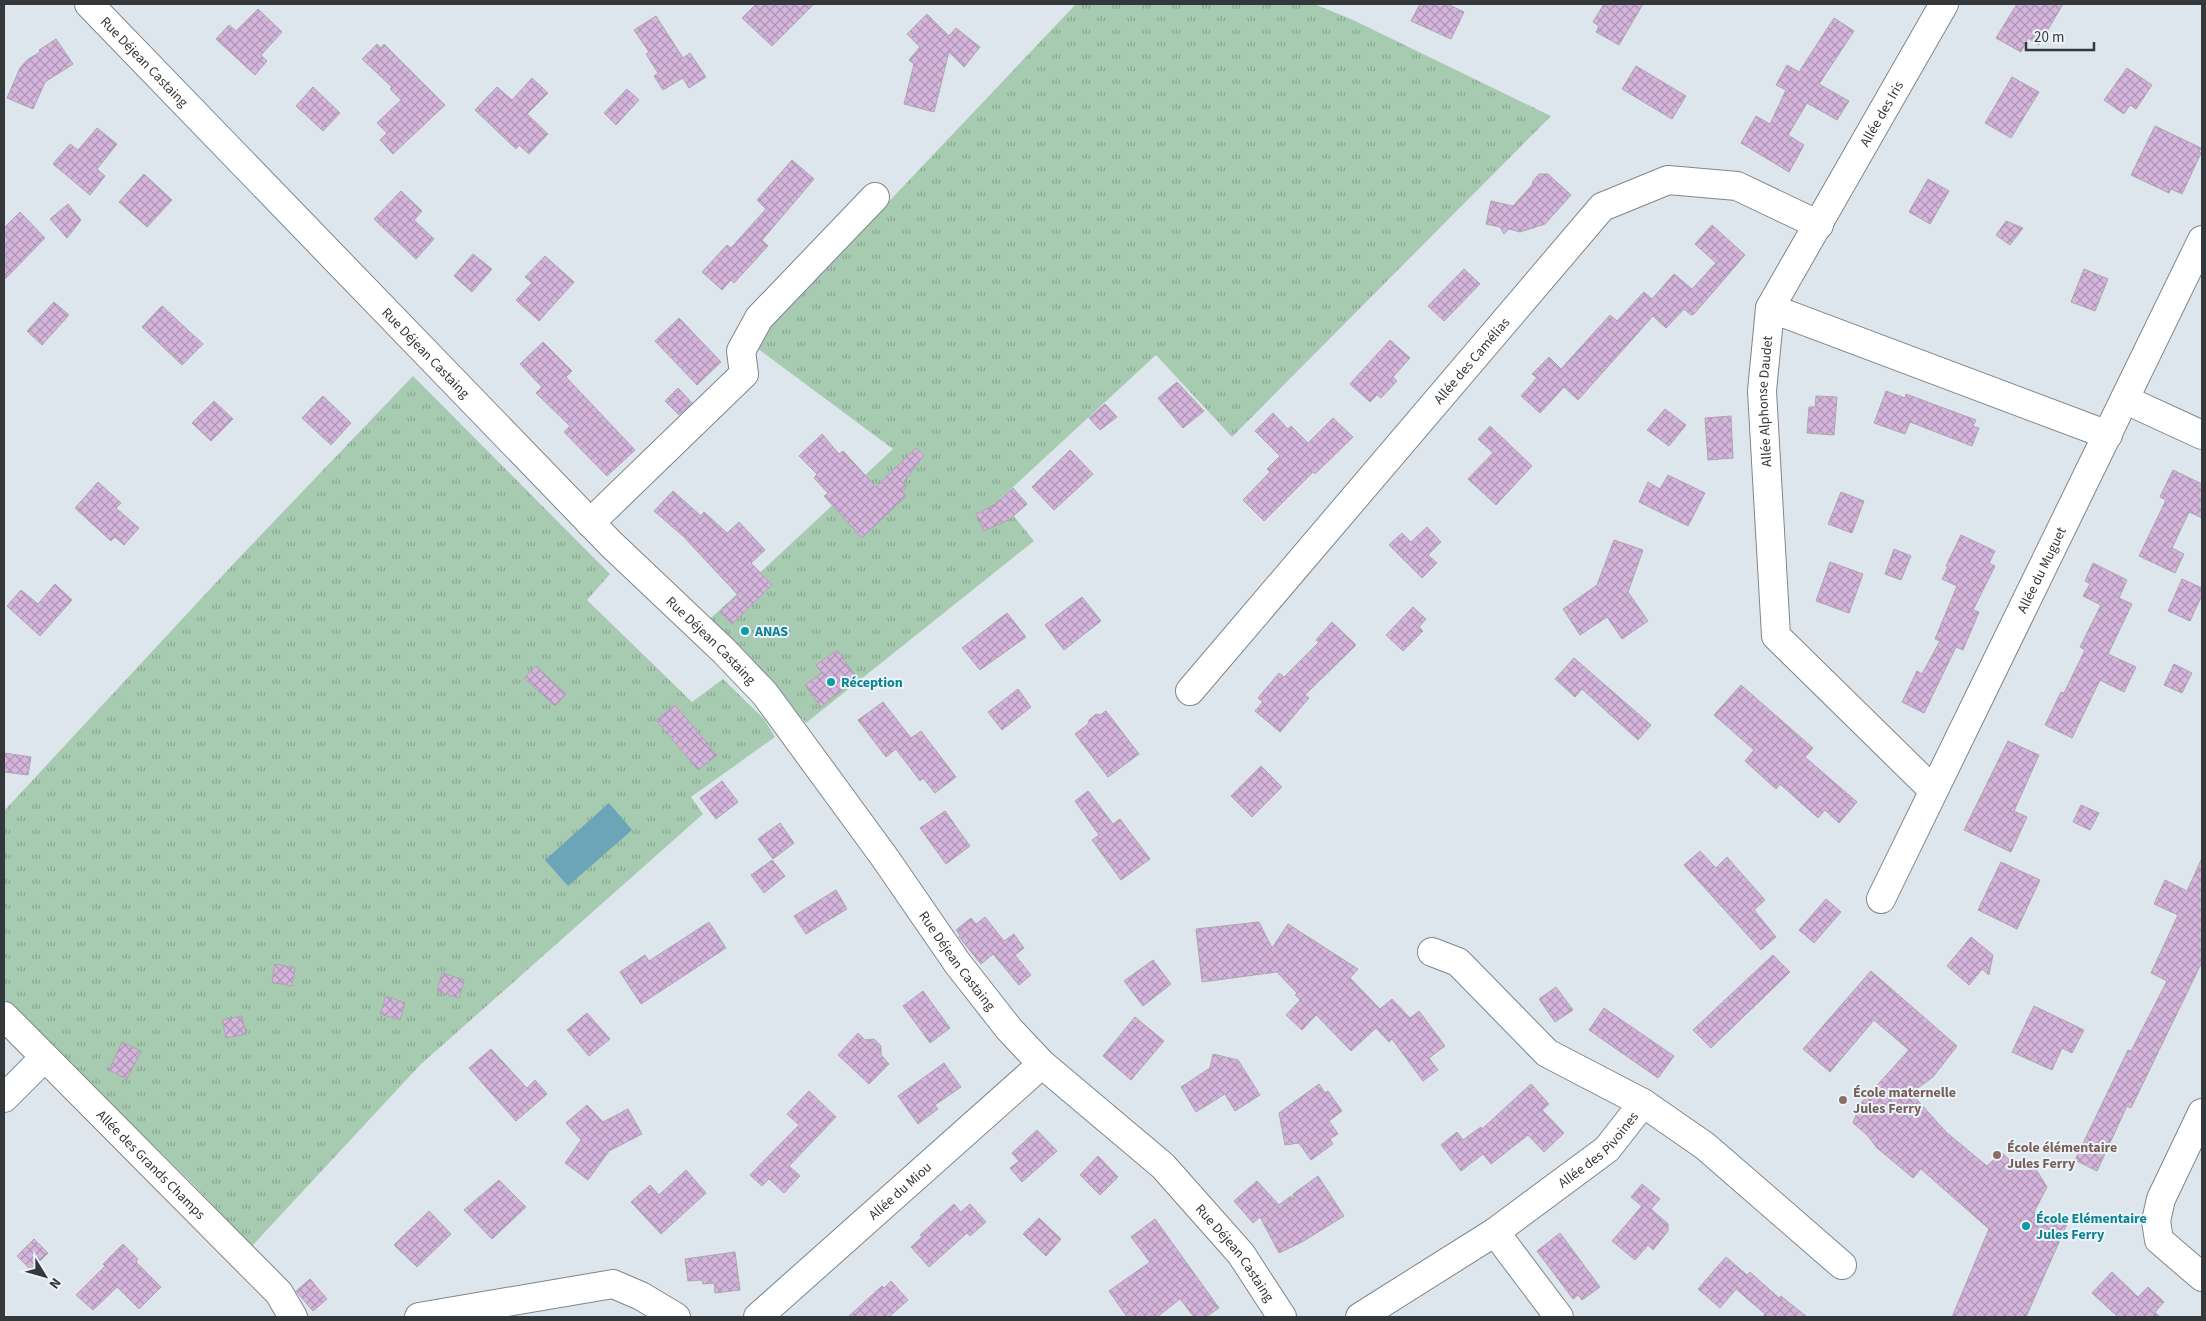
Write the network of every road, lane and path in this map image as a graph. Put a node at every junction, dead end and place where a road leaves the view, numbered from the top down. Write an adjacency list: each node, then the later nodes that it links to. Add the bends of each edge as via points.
1 (89, 4): 10 (street, Rue Déjean Castaing)
2 (1944, 4): 4 (street, Allée des Iris)
3 (875, 197): 10 (street, via 759,318 741,351 744,374)
4 (1818, 225): 6 (street, Allée des Iris); 11 (street, Allée des Camélias, via 1737,186 1668,180 1602,207)
5 (2202, 240): 7 (street, Allée du Muguet)
6 (1770, 308): 9 (street); 12 (street, Allée Alphonse Daudet, via 1762,391 1776,636)
7 (2126, 400): 8 (street); 9 (street, Allée du Muguet)
8 (2202, 435)
9 (2108, 436): 12 (street, Allée du Muguet)
10 (590, 523): 17 (street, Rue Déjean Castaing, via 765,694 958,964 1009,1029)
11 (1190, 691)
12 (1933, 790): 13 (street, Allée du Muguet)
13 (1881, 899)
14 (1432, 952): 19 (street, via 1458,962 1547,1053)
15 (4, 1016): 16 (street, Allée des Grands Champs)
16 (44, 1058): 18 (street); 24 (street, Allée des Grands Champs, via 228,1240 278,1293)
17 (1042, 1064): 27 (street, Allée du Miou); 28 (street, Rue Déjean Castaing, via 1163,1166 1241,1254)
18 (4, 1098)
19 (1643, 1103): 21 (street, Allée des Pivoines, via 1607,1149); 22 (street, Allée des Pivoines, via 1705,1146)
20 (2202, 1113): 23 (street, via 2161,1199 2156,1221 2159,1240)
21 (1495, 1232): 29 (street, Allée des Pivoines); 30 (street)
22 (1842, 1265)
23 (2202, 1277)
24 (293, 1317)
25 (419, 1317): 26 (street, via 613,1284)
26 (676, 1317)
27 (758, 1317)
28 (1282, 1317)
29 (1360, 1317)
30 (1559, 1317)

